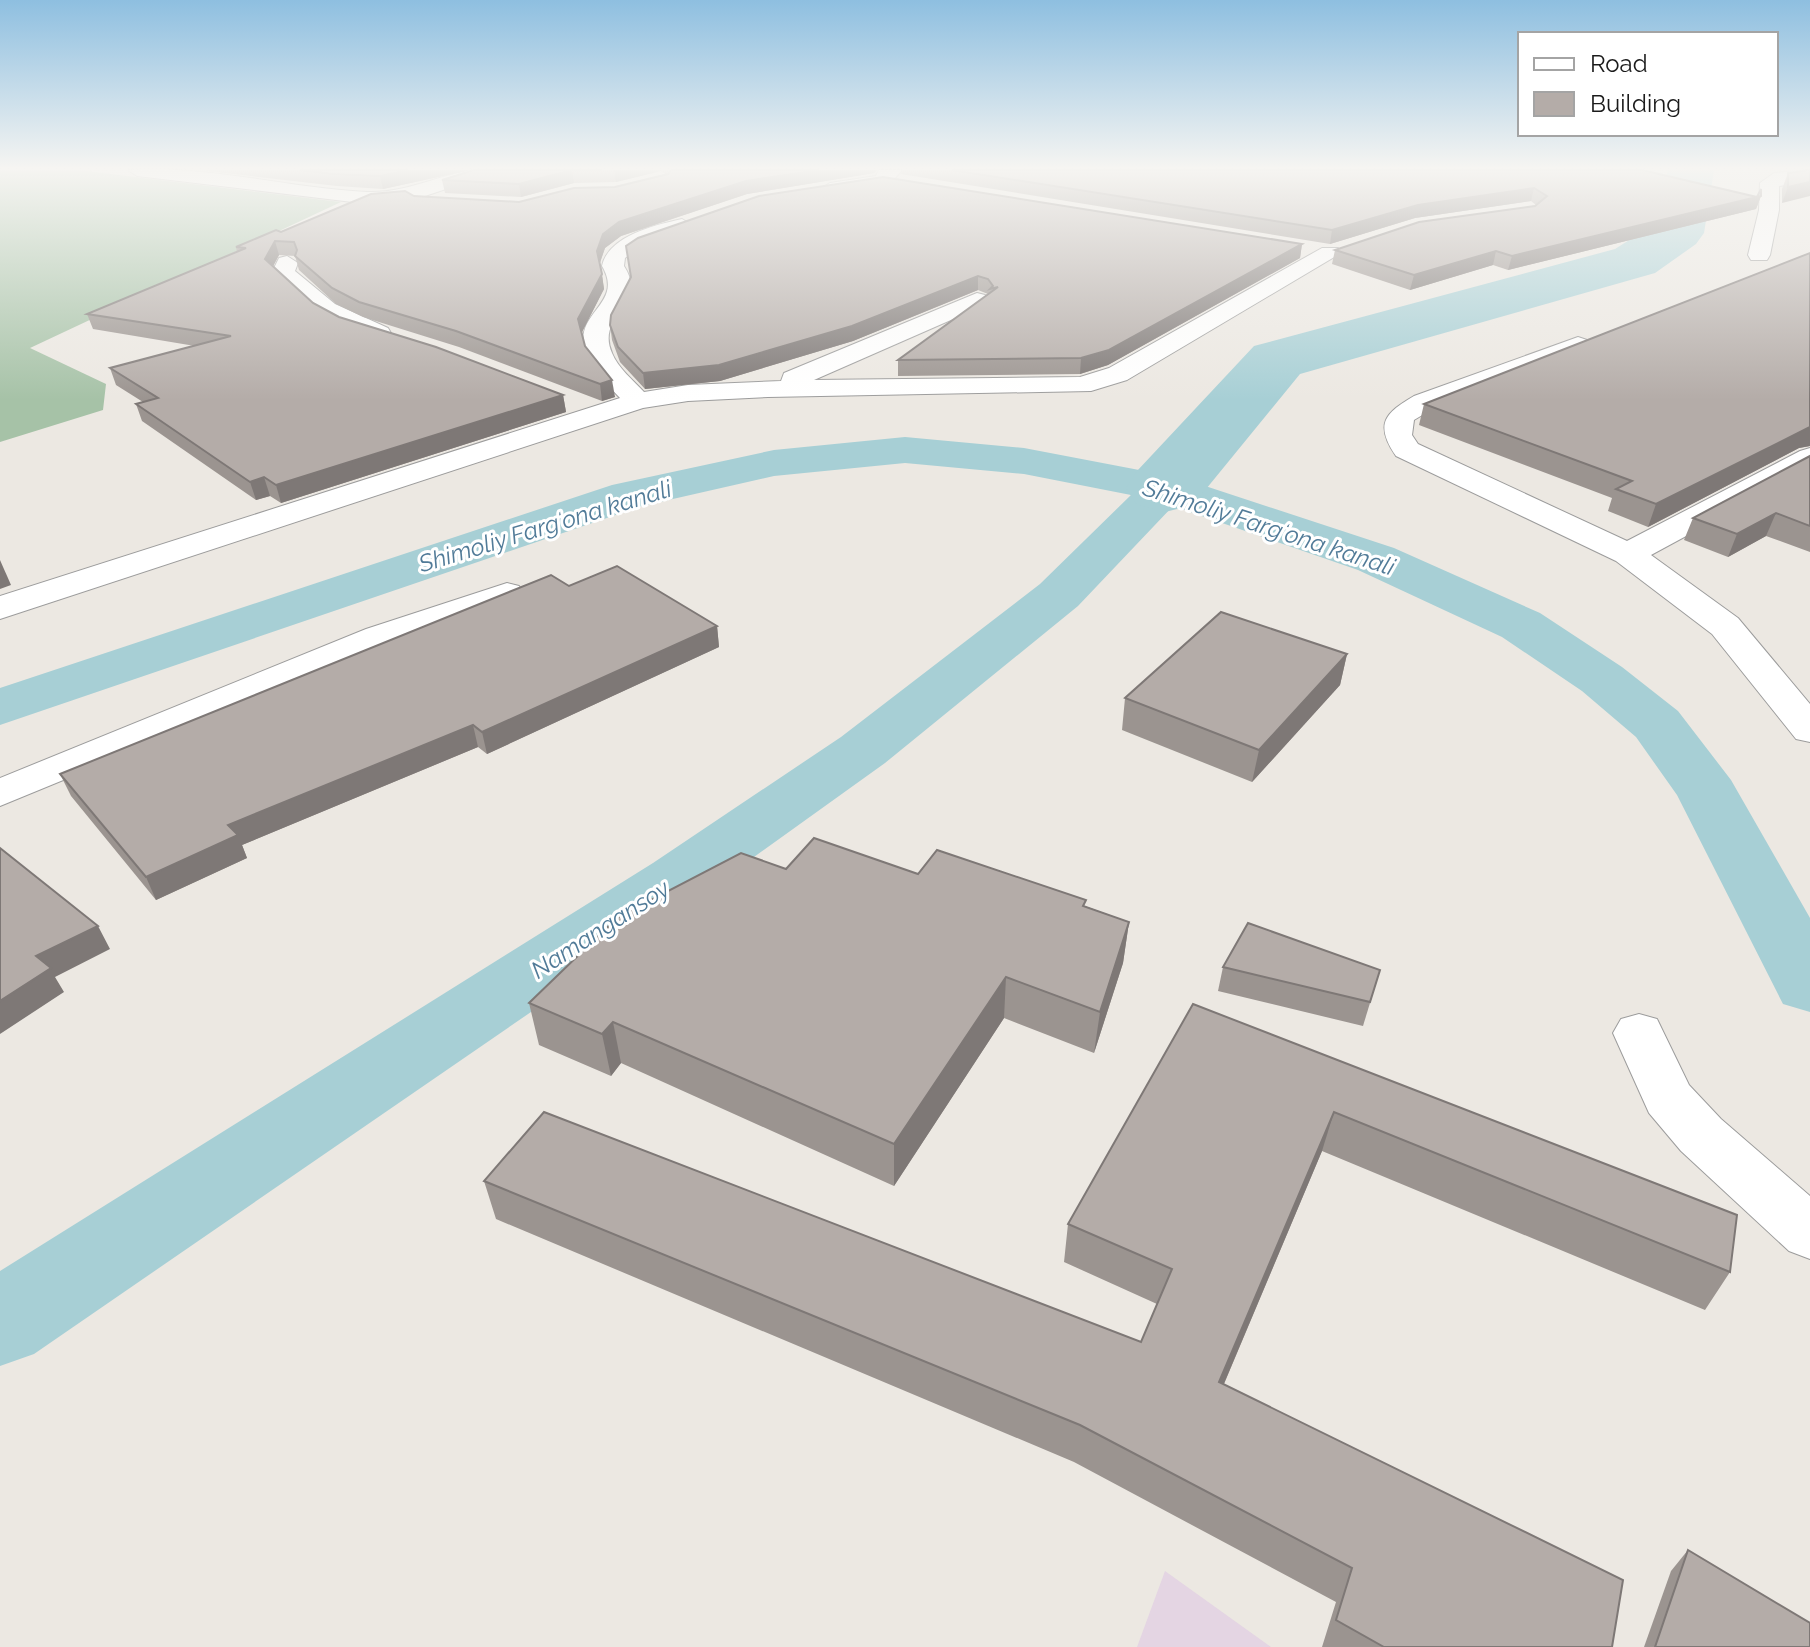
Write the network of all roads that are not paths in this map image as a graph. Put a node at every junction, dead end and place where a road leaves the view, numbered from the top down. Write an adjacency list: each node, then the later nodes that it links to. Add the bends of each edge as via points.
1 (626, 247): 11 (street, via 615,255 613,266 622,276 622,290 599,322 595,342 605,365)
2 (1763, 247): 5 (street)
3 (1291, 248): 9 (street, via 1341,251 1118,374 1082,385)
4 (287, 263): 8 (street, via 283,272 326,311)
5 (1760, 268)
6 (977, 300): 9 (street)
7 (1606, 334): 14 (street, via 1424,402 1400,416 1398,435 1406,450)
8 (396, 338)
9 (768, 389): 11 (street)
10 (558, 397): 12 (street)
11 (638, 401): 12 (street)
12 (599, 412): 16 (street)
13 (1810, 457): 14 (street)
14 (1628, 554): 17 (street, via 1725,626)
15 (507, 593): 18 (street, via 379,637)
16 (0, 608)
17 (1810, 730)
18 (0, 793)
19 (1639, 1033): 20 (street, via 1668,1098 1701,1135)
20 (1810, 1233)

